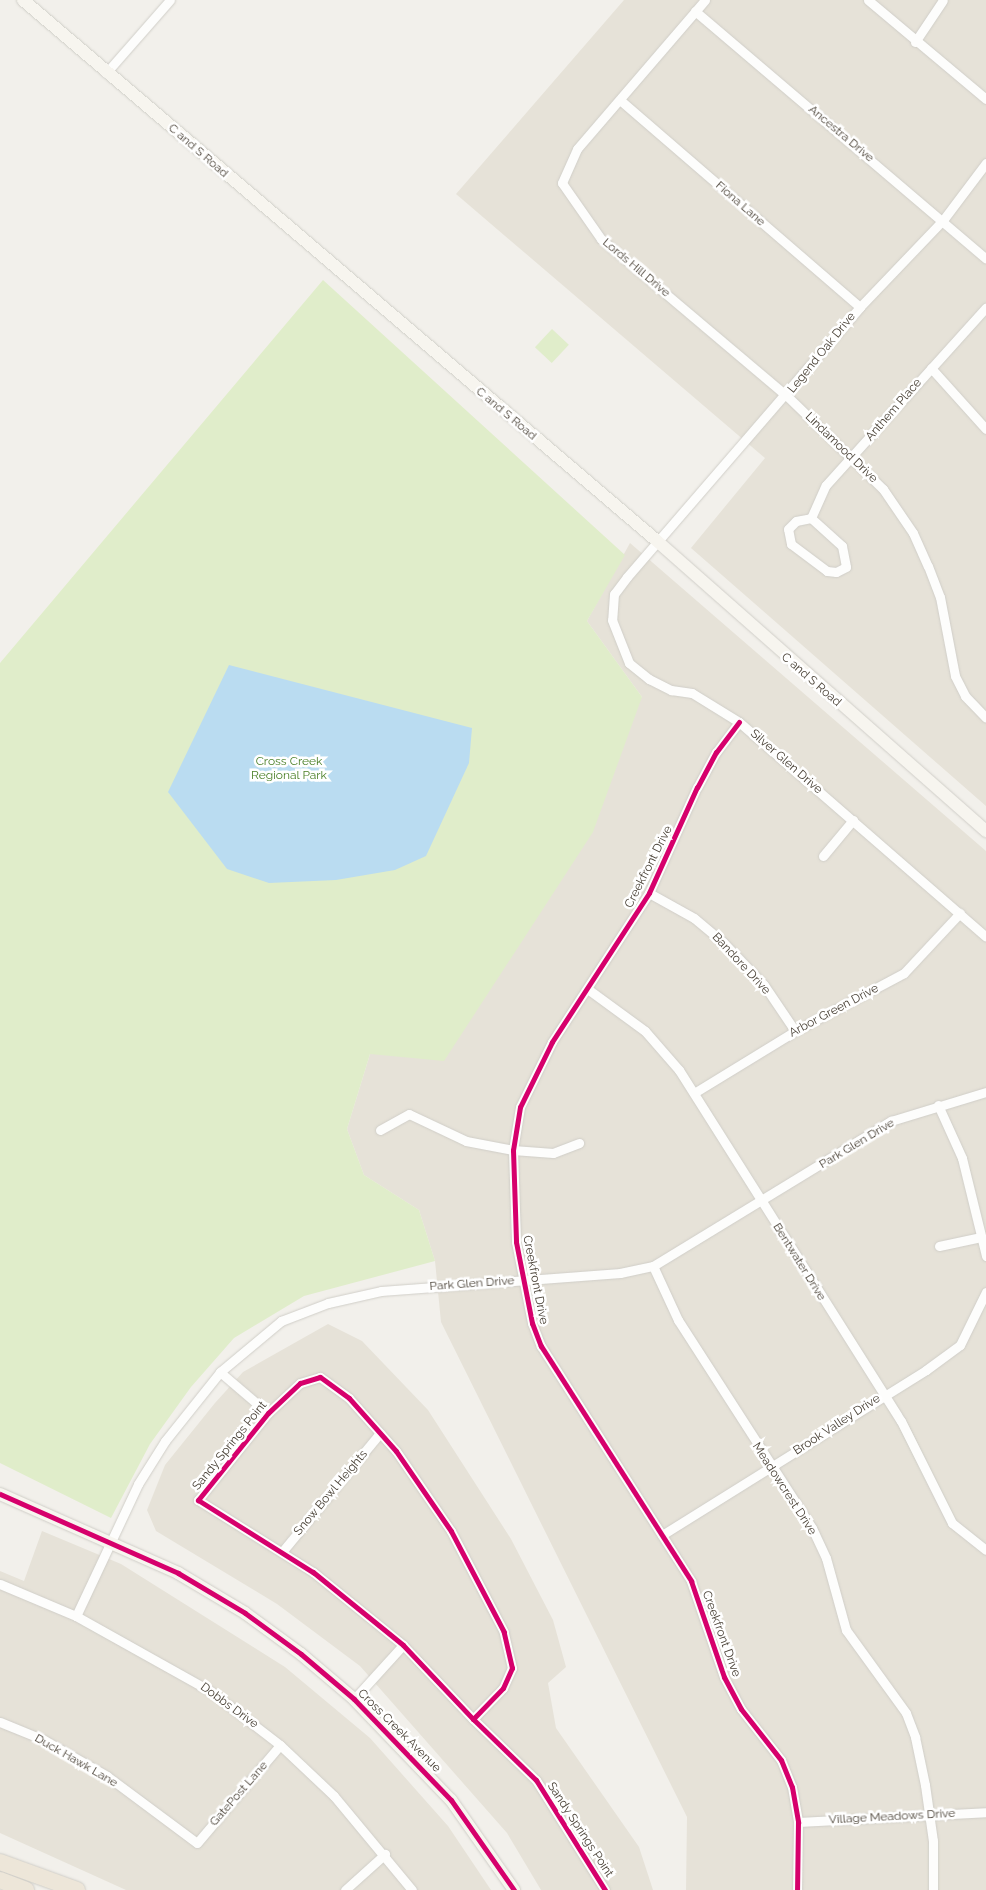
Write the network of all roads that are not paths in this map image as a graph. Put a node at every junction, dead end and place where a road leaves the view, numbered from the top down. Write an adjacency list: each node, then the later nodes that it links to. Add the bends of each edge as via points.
1 (23, 0): 8 (main road, C and S Road)
2 (170, 0): 8 (street)
3 (705, 0): 6 (street, Lords Hill Drive)
4 (868, 0): 7 (street)
5 (943, 0): 7 (street)
6 (695, 11): 10 (street, Lords Hill Drive); 12 (street, Ancestra Drive)
7 (915, 42): 9 (street)
8 (106, 73): 21 (main road, C and S Road)
9 (986, 98)
10 (620, 100): 14 (street, Fiona Lane); 17 (street, Lords Hill Drive, via 577,149 562,183 601,239)
11 (986, 163): 12 (street, Legend Oak Drive)
12 (942, 220): 13 (street, Ancestra Drive); 14 (street, Legend Oak Drive)
13 (986, 259)
14 (860, 307): 17 (street, Legend Oak Drive)
15 (986, 307): 16 (street, Anthem Place)
16 (930, 368): 18 (street); 19 (street, Anthem Place)
17 (787, 396): 19 (street, Lindamood Drive); 21 (street, Legend Oak Drive)
18 (986, 429)
19 (853, 457): 20 (street, Anthem Place, via 826,485); 22 (street, Lindamood Drive, via 883,489 913,533 940,597 954,676 964,696)
20 (811, 518): 20 (street, via 796,522 788,529 791,544 827,571 836,572 846,567 842,546)
21 (657, 541): 23 (street, Silver Glen Drive, via 614,594 612,620 629,663 649,679 671,690 692,693); 25 (main road, C and S Road)
22 (986, 718)
23 (739, 722): 24 (street, Silver Glen Drive); 27 (street, Creekfront Drive, via 716,752 697,787)
24 (853, 820): 26 (street); 28 (street, Silver Glen Drive)
25 (986, 831)
26 (823, 856)
27 (649, 893): 30 (street, Creekfront Drive); 31 (street, Bandore Drive, via 694,918 723,942 764,985)
28 (960, 913): 29 (street, Silver Glen Drive); 31 (street, Arbor Green Drive, via 904,973)
29 (986, 937)
30 (590, 990): 33 (street, Bentwater Drive, via 646,1031); 37 (street, Creekfront Drive, via 552,1042 524,1100)
31 (795, 1031): 33 (street, Arbor Green Drive)
32 (986, 1092): 34 (street, Park Glen Drive)
33 (694, 1093): 38 (street, Bentwater Drive)
34 (938, 1105): 38 (street, Park Glen Drive, via 891,1122); 39 (street, via 962,1158)
35 (380, 1130): 37 (street, via 409,1114 466,1141)
36 (579, 1143): 37 (street, via 553,1153)
37 (513, 1150): 43 (street, Creekfront Drive, via 516,1242)
38 (760, 1202): 42 (street, Park Glen Drive); 46 (street, Bentwater Drive)
39 (981, 1236): 40 (street); 41 (street)
40 (939, 1246)
41 (986, 1256)
42 (653, 1266): 43 (street, Park Glen Drive); 49 (street, Meadowcrest Drive, via 678,1320)
43 (524, 1281): 45 (street, Park Glen Drive, via 381,1291 328,1303 281,1322); 51 (street, Creekfront Drive, via 532,1322 541,1346)
44 (986, 1292): 46 (street, Brook Valley Drive, via 975,1320 960,1344)
45 (220, 1372): 47 (street); 52 (street, Park Glen Drive, via 164,1441 138,1484)
46 (884, 1395): 49 (street, Brook Valley Drive); 53 (street, Bentwater Drive, via 952,1523)
47 (268, 1413): 48 (street, Sandy Springs Point, via 300,1382 320,1377 349,1398); 54 (street, Sandy Springs Point, via 198,1500)
48 (380, 1433): 54 (street, Snow Bowl Heights); 59 (street, Sandy Springs Point, via 451,1531 504,1632 512,1668 503,1688)
49 (770, 1468): 51 (street, Brook Valley Drive); 63 (street, Meadowcrest Drive, via 812,1528 826,1558 846,1630 906,1713 916,1737)
50 (0, 1494): 52 (main road, Cross Creek Avenue)
51 (662, 1535): 64 (street, Creekfront Drive, via 691,1581 724,1677 741,1709 781,1760 792,1787)
52 (111, 1540): 56 (street, Park Glen Drive); 58 (main road, Cross Creek Avenue, via 178,1573 245,1613)
53 (986, 1550)
54 (282, 1552): 57 (street, Sandy Springs Point, via 313,1572)
55 (0, 1584): 56 (street, Dobbs Drive)
56 (76, 1616): 61 (street, Dobbs Drive, via 210,1691)
57 (403, 1645): 58 (street); 59 (street, Sandy Springs Point)
58 (354, 1699): 73 (main road, Cross Creek Avenue, via 451,1800)
59 (473, 1719): 74 (street, Sandy Springs Point, via 536,1780)
60 (0, 1722): 65 (street, Duck Hawk Lane, via 44,1740 107,1776)
61 (280, 1745): 65 (street, GatePost Lane); 66 (street, Dobbs Drive, via 334,1796)
62 (986, 1812): 63 (street, Village Meadows Drive)
63 (930, 1816): 64 (street, Village Meadows Drive); 76 (street, Meadowcrest Drive)
64 (798, 1822): 75 (street, Creekfront Drive)
65 (197, 1843)
66 (386, 1854): 71 (street); 72 (street, Dobbs Drive)
67 (0, 1862): 70 (highway)
68 (0, 1880): 69 (highway)
69 (26, 1890)
70 (77, 1890)
71 (345, 1890)
72 (412, 1890)
73 (514, 1890)
74 (605, 1890)
75 (797, 1890)
76 (933, 1890)

